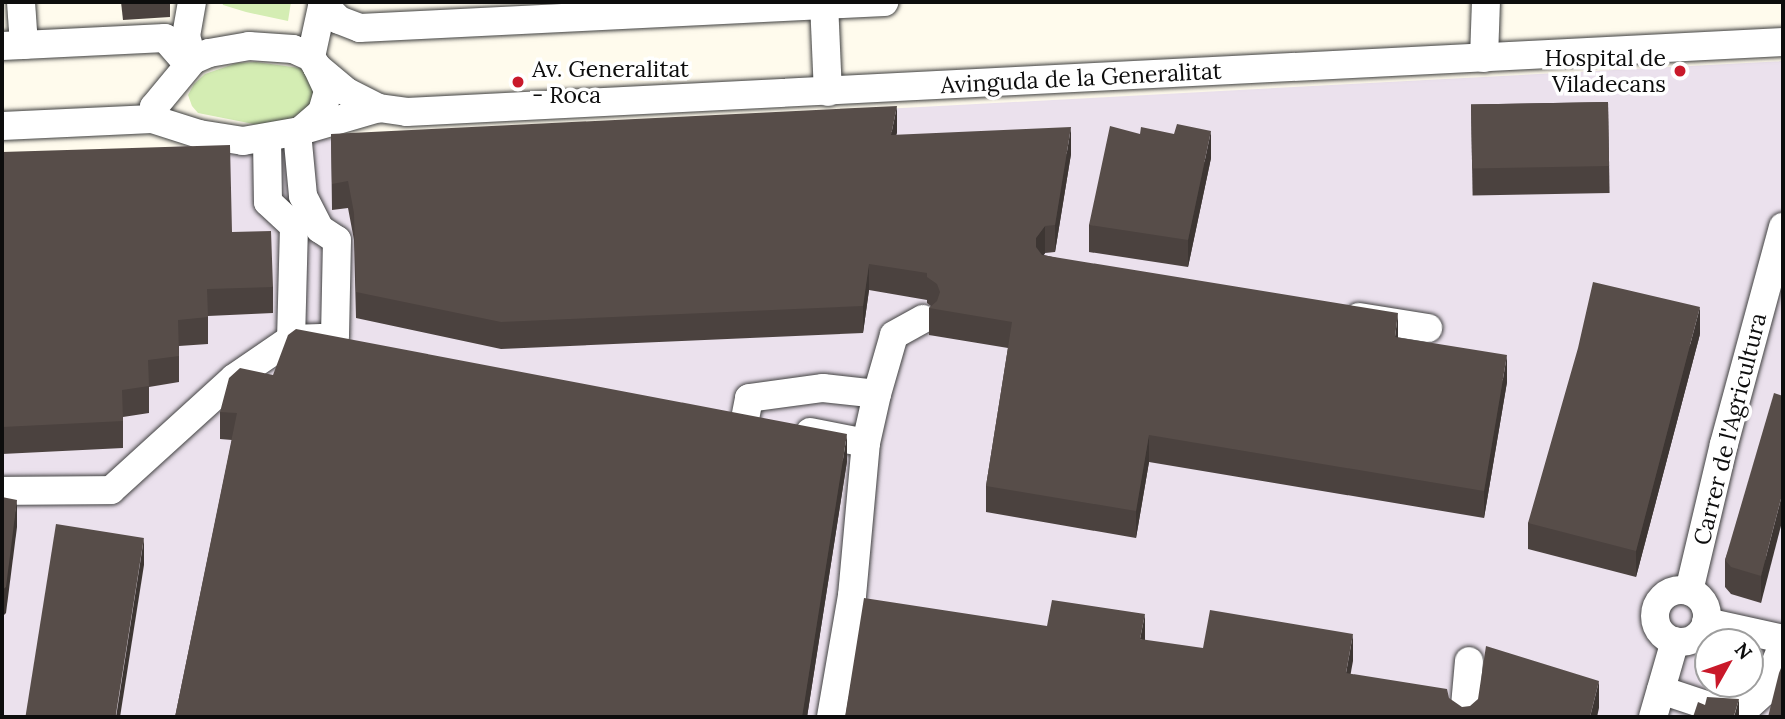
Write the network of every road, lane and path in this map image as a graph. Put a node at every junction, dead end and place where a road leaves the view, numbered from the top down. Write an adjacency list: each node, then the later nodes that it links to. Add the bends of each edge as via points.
1 (21, 2): 8 (street)
2 (192, 2): 11 (street)
3 (323, 2): 6 (street, via 339,20 360,28); 10 (street)
4 (884, 2): 6 (street)
5 (1486, 2): 9 (street)
6 (824, 3): 12 (street)
7 (1783, 43): 9 (street, Avinguda de la Generalitat)
8 (13, 45): 11 (street, via 165,38)
9 (1484, 58): 12 (street, Avinguda de la Generalitat)
10 (314, 62): 11 (street, via 293,50 249,46 209,53); 13 (street, via 347,92); 16 (street, via 328,91 322,112)
11 (185, 69): 14 (street, via 154,107); 17 (street, via 170,98 174,117)
12 (828, 92): 13 (street, Avinguda de la Generalitat, via 496,109 407,112)
13 (379, 108): 16 (street)
14 (152, 119): 15 (street); 17 (street)
15 (2, 126)
16 (298, 132): 18 (street); 23 (street, via 303,196 320,229 337,240 347,340)
17 (200, 134): 18 (street, via 243,141)
18 (267, 139): 23 (street, via 268,202 295,226)
19 (1783, 226): 27 (street, Carrer de l'Agricultura)
20 (1333, 312): 22 (street)
21 (923, 319): 24 (street, via 894,335)
22 (1428, 328)
23 (291, 339): 26 (street, via 234,378 111,490)
24 (877, 394): 25 (street); 25 (street, via 823,388 749,398 755,421)
25 (866, 443): 33 (street, via 852,596)
26 (2, 491)
27 (1689, 592): 28 (street, via 1705,607); 29 (street, via 1665,595 1656,609 1661,633)
28 (1706, 622): 29 (street, via 1691,640); 30 (street)
29 (1675, 641): 32 (street)
30 (1783, 642): 32 (street, via 1764,692 1746,708 1718,709)
31 (1469, 661): 34 (street)
32 (1661, 690): 35 (street)
33 (831, 717)
34 (1464, 717)
35 (1653, 717)

